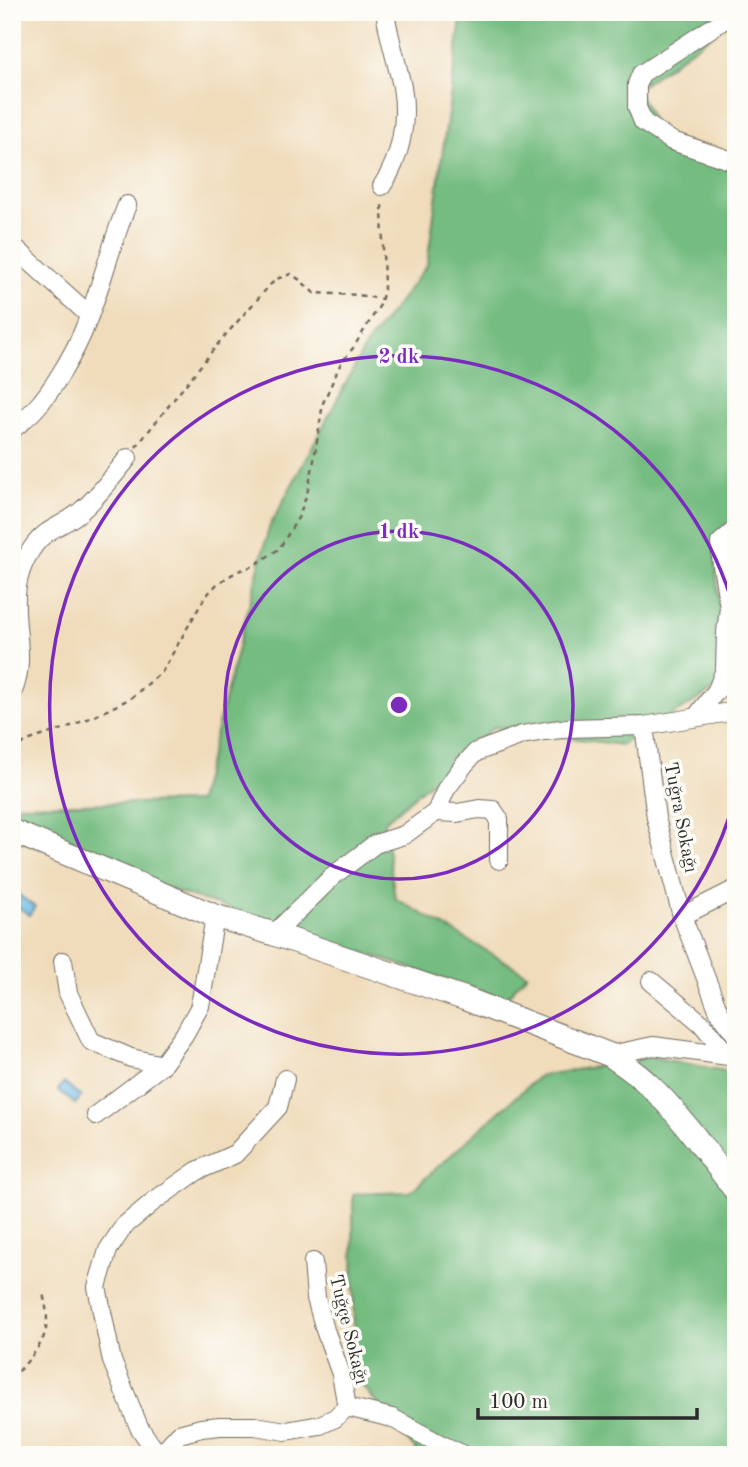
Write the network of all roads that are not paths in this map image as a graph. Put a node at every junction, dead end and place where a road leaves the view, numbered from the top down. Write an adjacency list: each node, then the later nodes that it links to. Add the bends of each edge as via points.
1 (386, 12): 4 (street, via 404,109 396,160)
2 (736, 12): 3 (street, via 641,74 636,84 643,122 672,141)
3 (735, 161)
4 (382, 186)
5 (127, 205): 7 (street)
6 (12, 244): 7 (street)
7 (89, 315): 8 (street, via 66,366 37,407)
8 (12, 430)
9 (128, 458): 12 (street, via 89,504 44,535 28,556 16,599 20,663)
10 (736, 529): 11 (street, via 720,543)
11 (732, 605): 14 (street, via 725,669 718,690)
12 (12, 694)
13 (736, 711): 14 (street)
14 (696, 717): 15 (street)
15 (644, 726): 16 (street, via 522,735 476,752 446,789); 21 (street, Tuğra Sokağı, via 656,818)
16 (436, 812): 18 (street, via 493,810 499,819); 22 (street, via 344,867)
17 (12, 831): 20 (street)
18 (499, 860)
19 (736, 890): 21 (street)
20 (215, 916): 22 (street); 28 (street, via 200,1006)
21 (682, 916): 25 (street, Tuğra Sokağı, via 719,1012)
22 (274, 934): 26 (street, via 467,999)
23 (62, 961): 28 (street, via 68,993 91,1041)
24 (651, 981): 27 (street)
25 (736, 1035)
26 (610, 1055): 27 (street, via 653,1046); 31 (street, via 670,1106)
27 (732, 1056)
28 (162, 1065): 30 (street)
29 (285, 1079): 34 (street, via 278,1107 235,1154 198,1171 153,1201 124,1226 108,1250 97,1287 112,1361 139,1427)
30 (96, 1115)
31 (736, 1191)
32 (313, 1262): 33 (street, Tuğçe Sokağı, via 316,1298)
33 (347, 1407): 34 (street, via 320,1425 286,1431 255,1426 201,1428 179,1434); 35 (street, via 392,1418)
34 (159, 1455)
35 (464, 1455)

